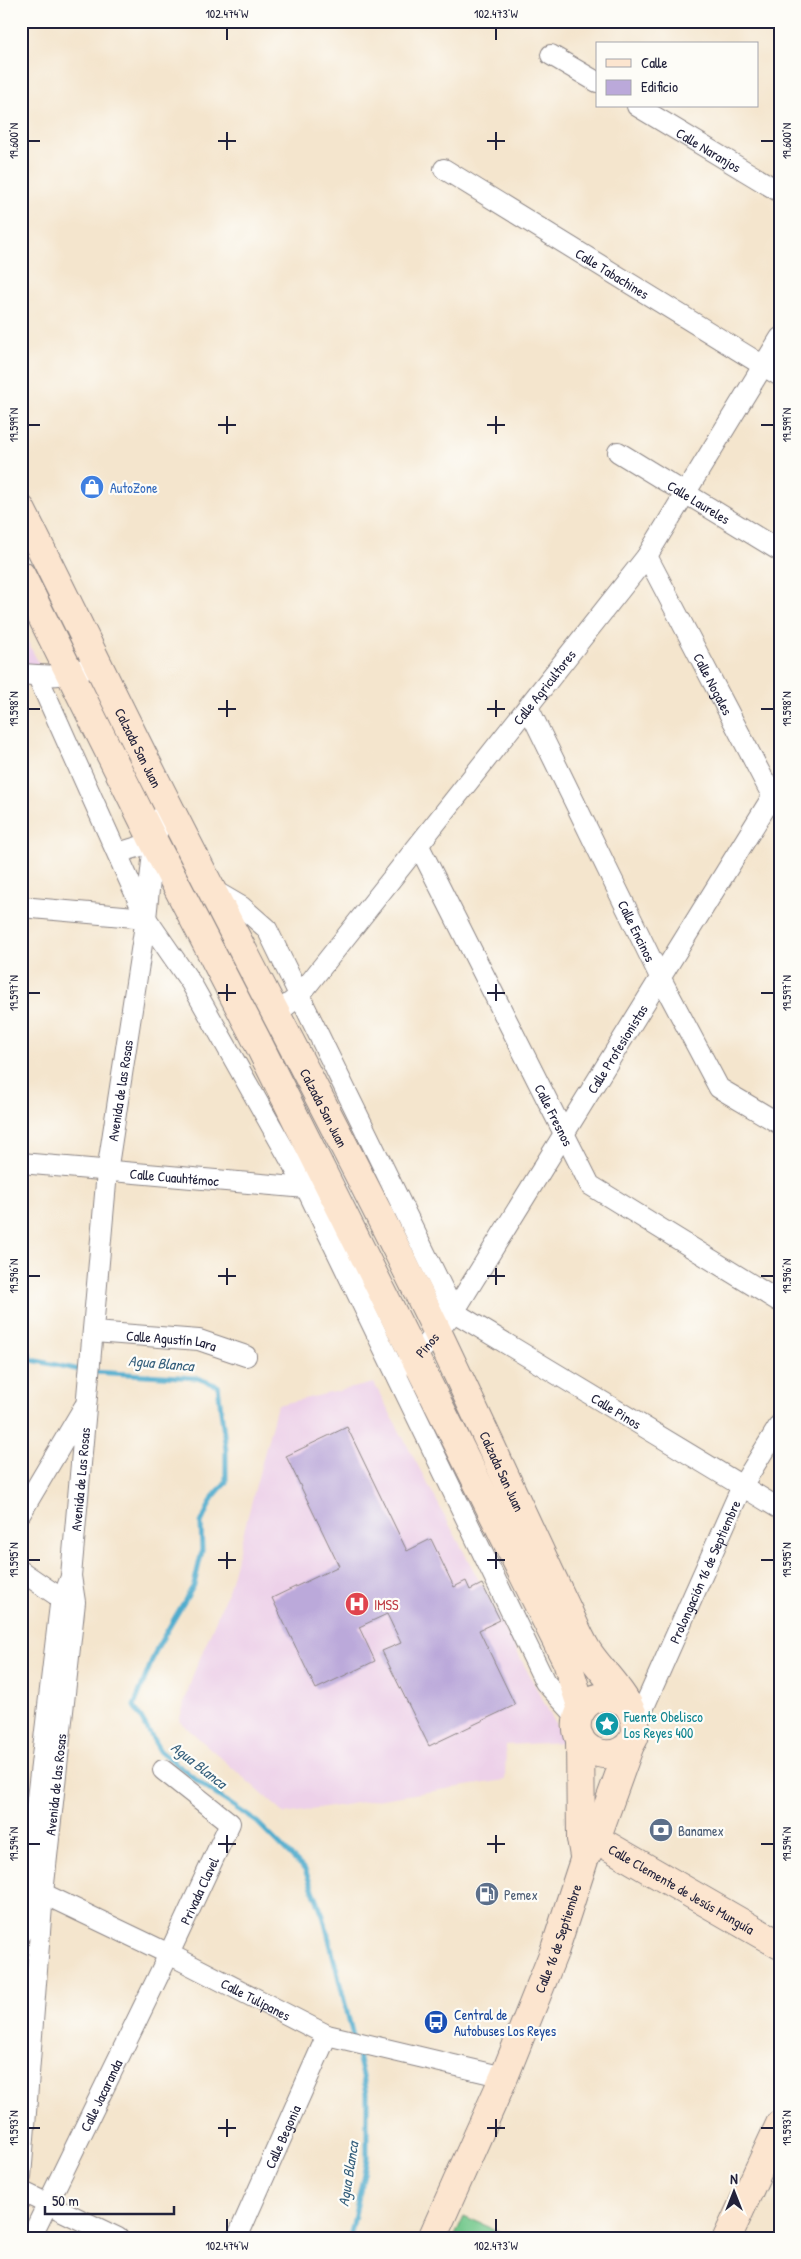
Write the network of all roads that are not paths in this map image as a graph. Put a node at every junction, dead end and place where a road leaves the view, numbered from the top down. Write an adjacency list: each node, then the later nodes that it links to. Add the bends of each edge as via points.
1 (551, 55): 2 (street)
2 (596, 81)
3 (640, 108): 5 (street, Calle Naranjos)
4 (444, 169): 7 (street, Calle Tabachines)
5 (780, 192)
6 (780, 338): 7 (street, Calle Agricultores)
7 (763, 365): 8 (street, Calle Tabachines); 10 (street, Calle Agricultores)
8 (780, 376)
9 (618, 452): 10 (street, Calle Laureles)
10 (685, 492): 12 (street, Calle Laureles); 13 (street, Calle Agricultores)
11 (21, 509): 15 (main road, Calzada San Juan)
12 (780, 551)
13 (647, 556): 18 (street, Calle Agricultores); 19 (street, Calle Nogales)
14 (21, 575): 17 (main road, Calzada San Juan)
15 (99, 663): 17 (street); 20 (main road, Calzada San Juan)
16 (29, 675): 17 (street); 23 (street)
17 (69, 675): 21 (main road, Calzada San Juan)
18 (528, 707): 22 (street, Calle Agricultores); 27 (street, Calle Encinos)
19 (777, 796): 27 (street, Calle Profesionistas)
20 (166, 803): 21 (street, Avenida de las Rosas); 24 (main road, Calzada San Juan)
21 (154, 842): 23 (street); 26 (street, Avenida de las Rosas); 34 (main road, Calzada San Juan, via 256,1039)
22 (419, 846): 28 (street, Calle Agricultores); 31 (street, Calle Fresnos)
23 (118, 853): 26 (street)
24 (212, 890): 28 (street, via 242,907 267,929); 29 (main road, Calzada San Juan)
25 (21, 907): 26 (street)
26 (146, 918): 33 (street, Avenida de las Rosas); 34 (street, via 191,983)
27 (660, 977): 30 (street, Calle Encinos, via 719,1088); 31 (street, Calle Profesionistas)
28 (299, 996): 29 (street, Calle Agricultores); 36 (street)
29 (276, 1013): 36 (main road, Calzada San Juan)
30 (780, 1124)
31 (563, 1134): 35 (street, Calle Fresnos, via 590,1185); 36 (street, Calle Profesionistas)
32 (21, 1163): 33 (street, Calle Cuauhtémoc)
33 (107, 1172): 34 (street, Calle Cuauhtémoc); 37 (street, Avenida de las Rosas)
34 (315, 1184): 39 (main road, Calzada San Juan)
35 (780, 1302)
36 (445, 1321): 39 (street, Pinos); 43 (street, Calle Pinos); 48 (main road, Calzada San Juan)
37 (93, 1337): 38 (street, Calle Agustín Lara, via 199,1340); 40 (street, Avenida de las Rosas)
38 (246, 1356)
39 (405, 1365): 48 (main road, Calzada San Juan); 49 (street, via 545,1682)
40 (90, 1381): 41 (street, Avenida de Las Rosas)
41 (87, 1403): 45 (street); 47 (street, Avenida de Las Rosas)
42 (780, 1424): 43 (street, Prolongación 16 de Septiembre)
43 (742, 1486): 44 (street, Calle Pinos); 50 (street, Prolongación 16 de Septiembre)
44 (780, 1509)
45 (21, 1513)
46 (21, 1571): 47 (street)
47 (68, 1601): 53 (street, Avenida de las Rosas)
48 (576, 1656): 49 (main road, Calzada San Juan); 50 (main road, Calzada San Juan)
49 (580, 1722): 50 (main road, via 591,1700 603,1696 616,1697); 50 (main road, via 590,1750 604,1755 619,1752); 52 (main road, Calle 16 de Septiembre)
50 (632, 1724): 52 (main road, Calle 16 de Septiembre)
51 (163, 1770): 56 (street, Privada Clavel, via 230,1823)
52 (587, 1845): 55 (main road, Calle Clemente de Jesús Munguía); 58 (main road, Calle 16 de Septiembre, via 554,1952)
53 (30, 1887): 54 (street, Avenida de las Rosas); 56 (street, Calle Tulipanes); 60 (street, Avenida de las Rosas)
54 (21, 1933)
55 (780, 1945)
56 (170, 1954): 57 (street, Calle Tulipanes); 62 (street, Calle Jacaranda)
57 (332, 2036): 58 (street, Calle Tulipanes); 65 (street, Calle Begonia)
58 (504, 2077): 66 (main road, Calle 16 de Septiembre)
59 (780, 2124): 67 (main road)
60 (21, 2177)
61 (21, 2191): 62 (street)
62 (49, 2203): 63 (street, Calle Jacaranda); 64 (street)
63 (32, 2238)
64 (118, 2238)
65 (237, 2238)
66 (432, 2238)
67 (727, 2238)

